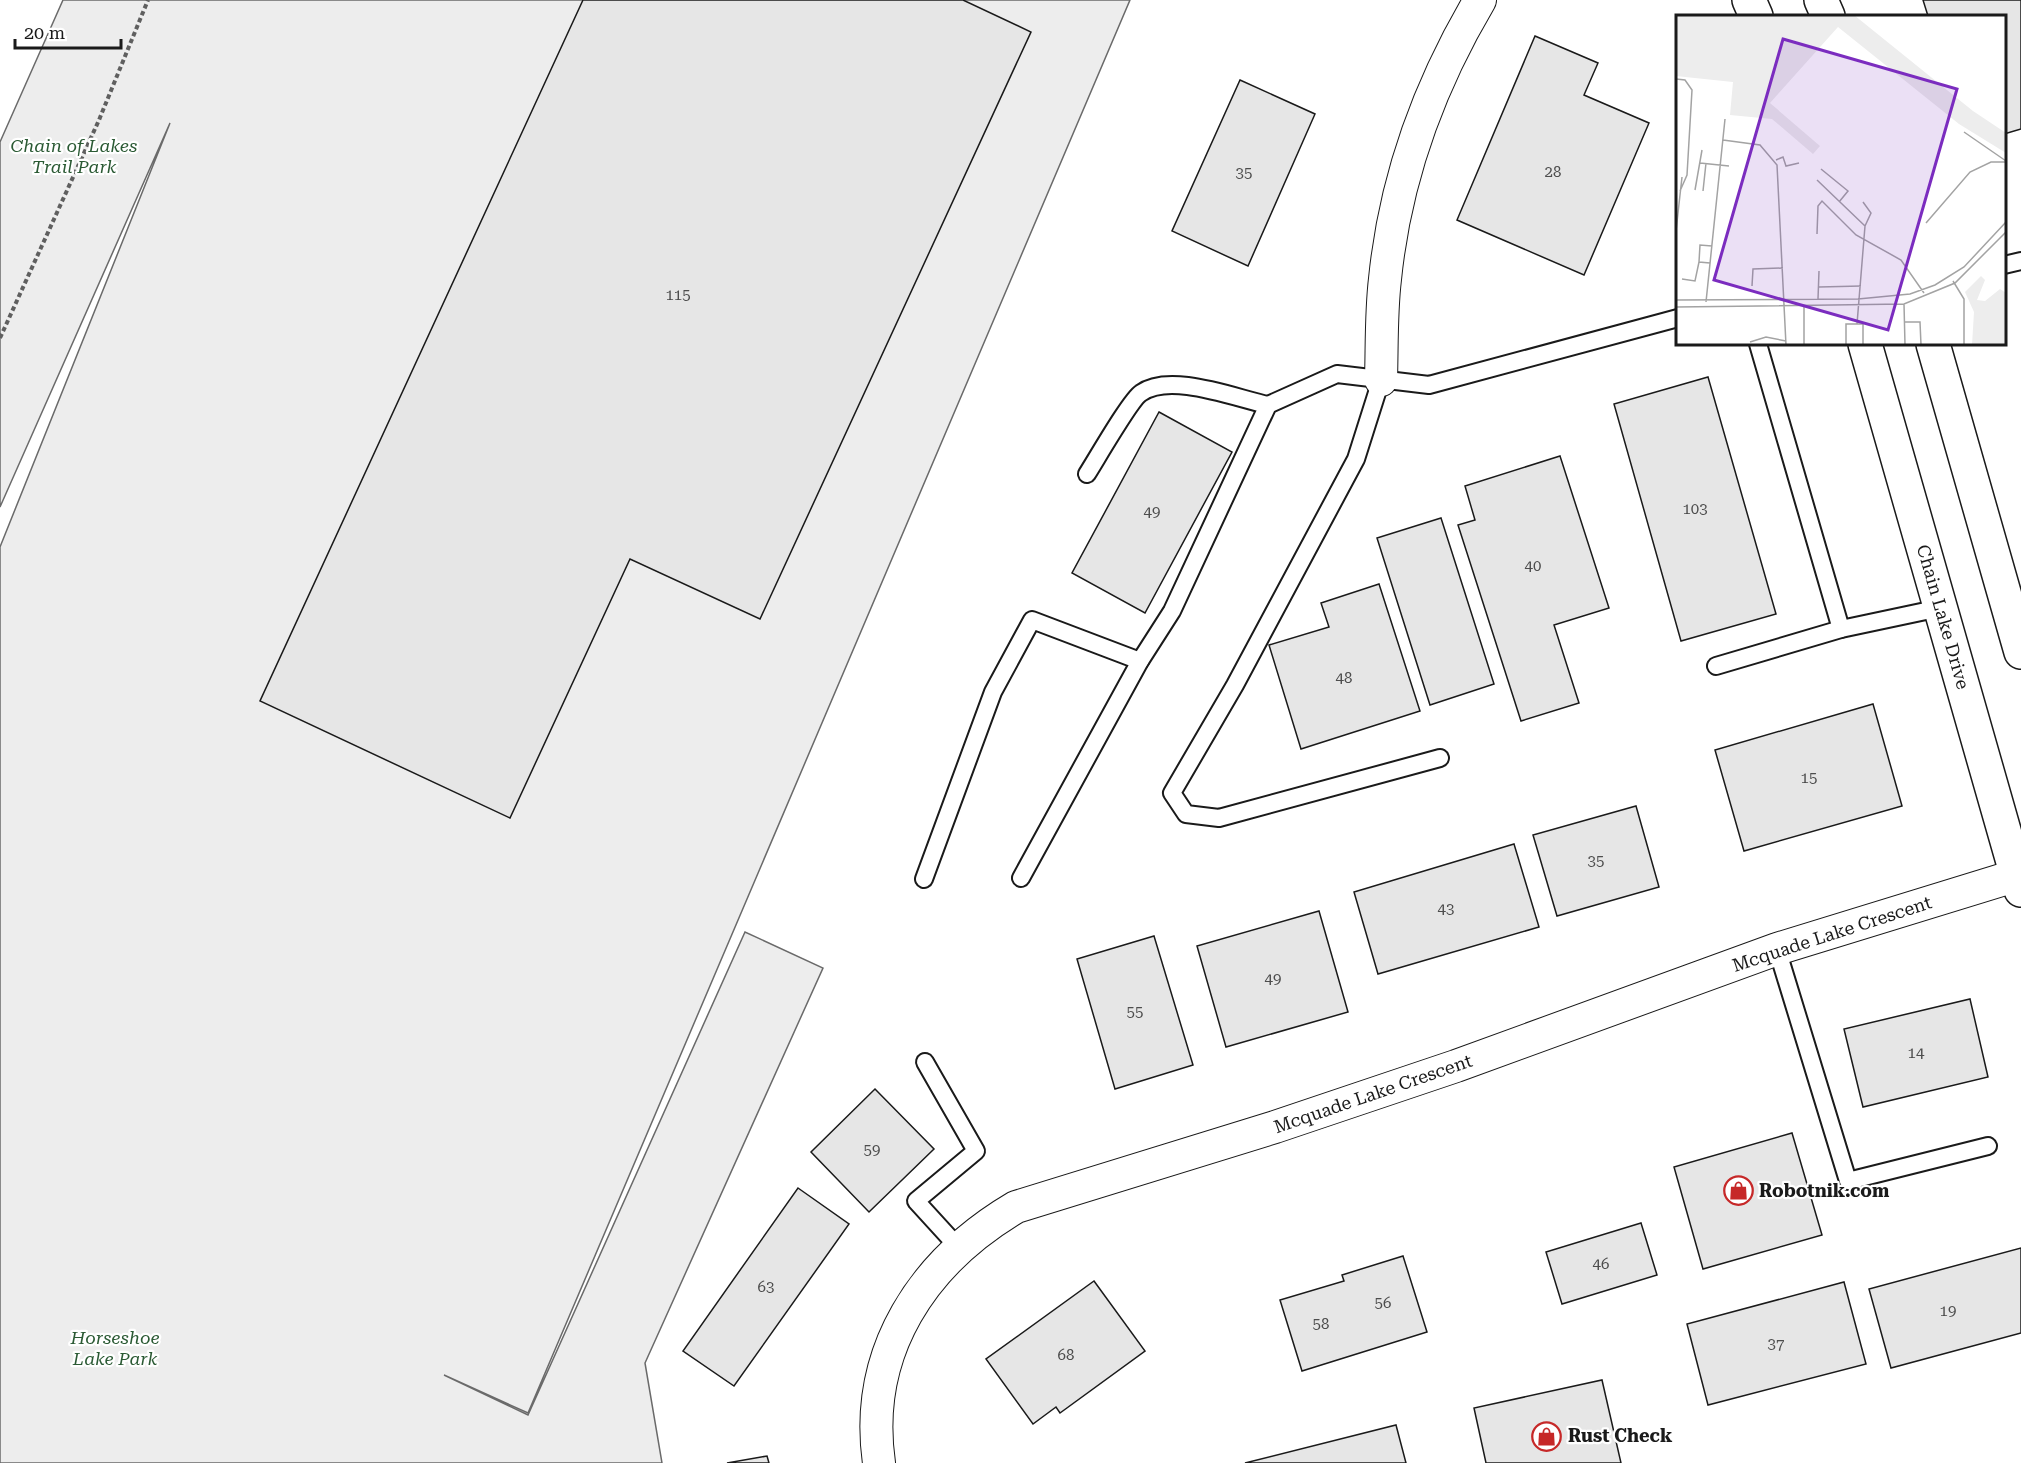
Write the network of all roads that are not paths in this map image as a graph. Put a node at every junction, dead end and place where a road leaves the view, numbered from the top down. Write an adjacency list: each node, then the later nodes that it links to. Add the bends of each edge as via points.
1 (1480, 0): 12 (street, via 1436,82 1403,178 1384,281)
2 (1749, 0): 4 (street)
3 (1821, 0): 5 (street)
4 (1756, 15)
5 (1828, 15)
6 (2021, 261): 7 (lane)
7 (2006, 265)
8 (1676, 318): 12 (lane, via 1429,385)
9 (1758, 345): 16 (lane)
10 (1865, 345): 15 (street, Chain Lake Drive)
11 (1933, 345): 17 (street)
12 (1381, 380): 13 (lane, via 1337,374); 20 (lane, via 1356,459 1235,686 1172,792 1186,814 1219,819)
13 (1268, 405): 14 (lane, via 1178,384 1157,386 1140,393); 18 (lane, via 1172,611)
14 (1087, 474)
15 (1940, 608): 16 (lane); 23 (street, Chain Lake Drive)
16 (1841, 629): 19 (lane)
17 (2021, 652)
18 (1140, 661): 21 (lane); 22 (lane, via 1032,620 993,692)
19 (1716, 666)
20 (1440, 758)
21 (1021, 878)
22 (924, 879)
23 (2020, 880): 24 (street, Mcquade Lake Crescent)
24 (1777, 949): 26 (lane, via 1848,1181); 27 (street, Mcquade Lake Crescent, via 1275,1128 1016,1207)
25 (925, 1062): 27 (lane, via 976,1150 916,1201)
26 (1988, 1146)
27 (958, 1247): 28 (street, Mcquade Lake Crescent, via 913,1303 894,1339 877,1404)
28 (879, 1463)

